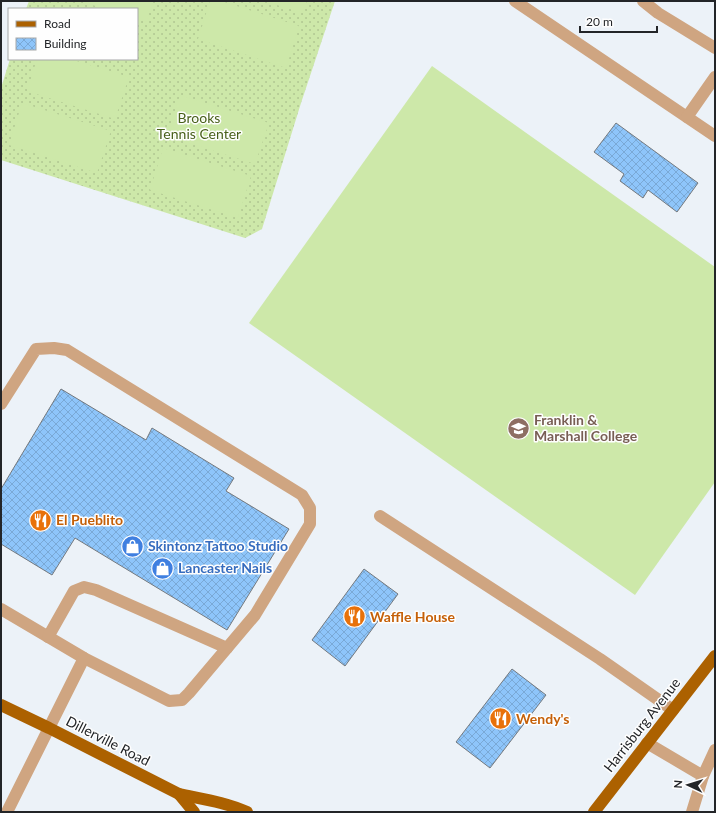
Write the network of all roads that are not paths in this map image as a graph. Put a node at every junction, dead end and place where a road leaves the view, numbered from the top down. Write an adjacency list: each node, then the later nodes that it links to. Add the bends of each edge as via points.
1 (515, 1): 5 (lane)
2 (643, 1): 3 (lane)
3 (715, 48)
4 (715, 77): 5 (lane)
5 (687, 117): 6 (lane)
6 (715, 136)
7 (1, 404): 11 (lane, via 36,349 67,350 302,495 310,508 310,524 255,615)
8 (380, 516): 15 (lane, via 600,658)
9 (1, 609): 10 (lane)
10 (48, 637): 11 (lane, via 74,591 84,587); 13 (lane)
11 (227, 648): 13 (lane, via 182,700 169,701)
12 (715, 656): 15 (main road, Harrisburg Avenue)
13 (84, 658): 16 (lane)
14 (1, 705): 16 (main road, Dillerville Road)
15 (673, 710): 17 (main road, Harrisburg Avenue)
16 (49, 728): 20 (main road, Dillerville Road); 21 (lane)
17 (647, 743): 19 (lane); 24 (main road, Harrisburg Avenue)
18 (715, 750): 19 (lane)
19 (703, 776): 25 (lane)
20 (179, 794): 22 (main road, Dillerville Road); 23 (main road, via 222,803)
21 (7, 812)
22 (194, 812)
23 (247, 812)
24 (594, 812)
25 (692, 812)

